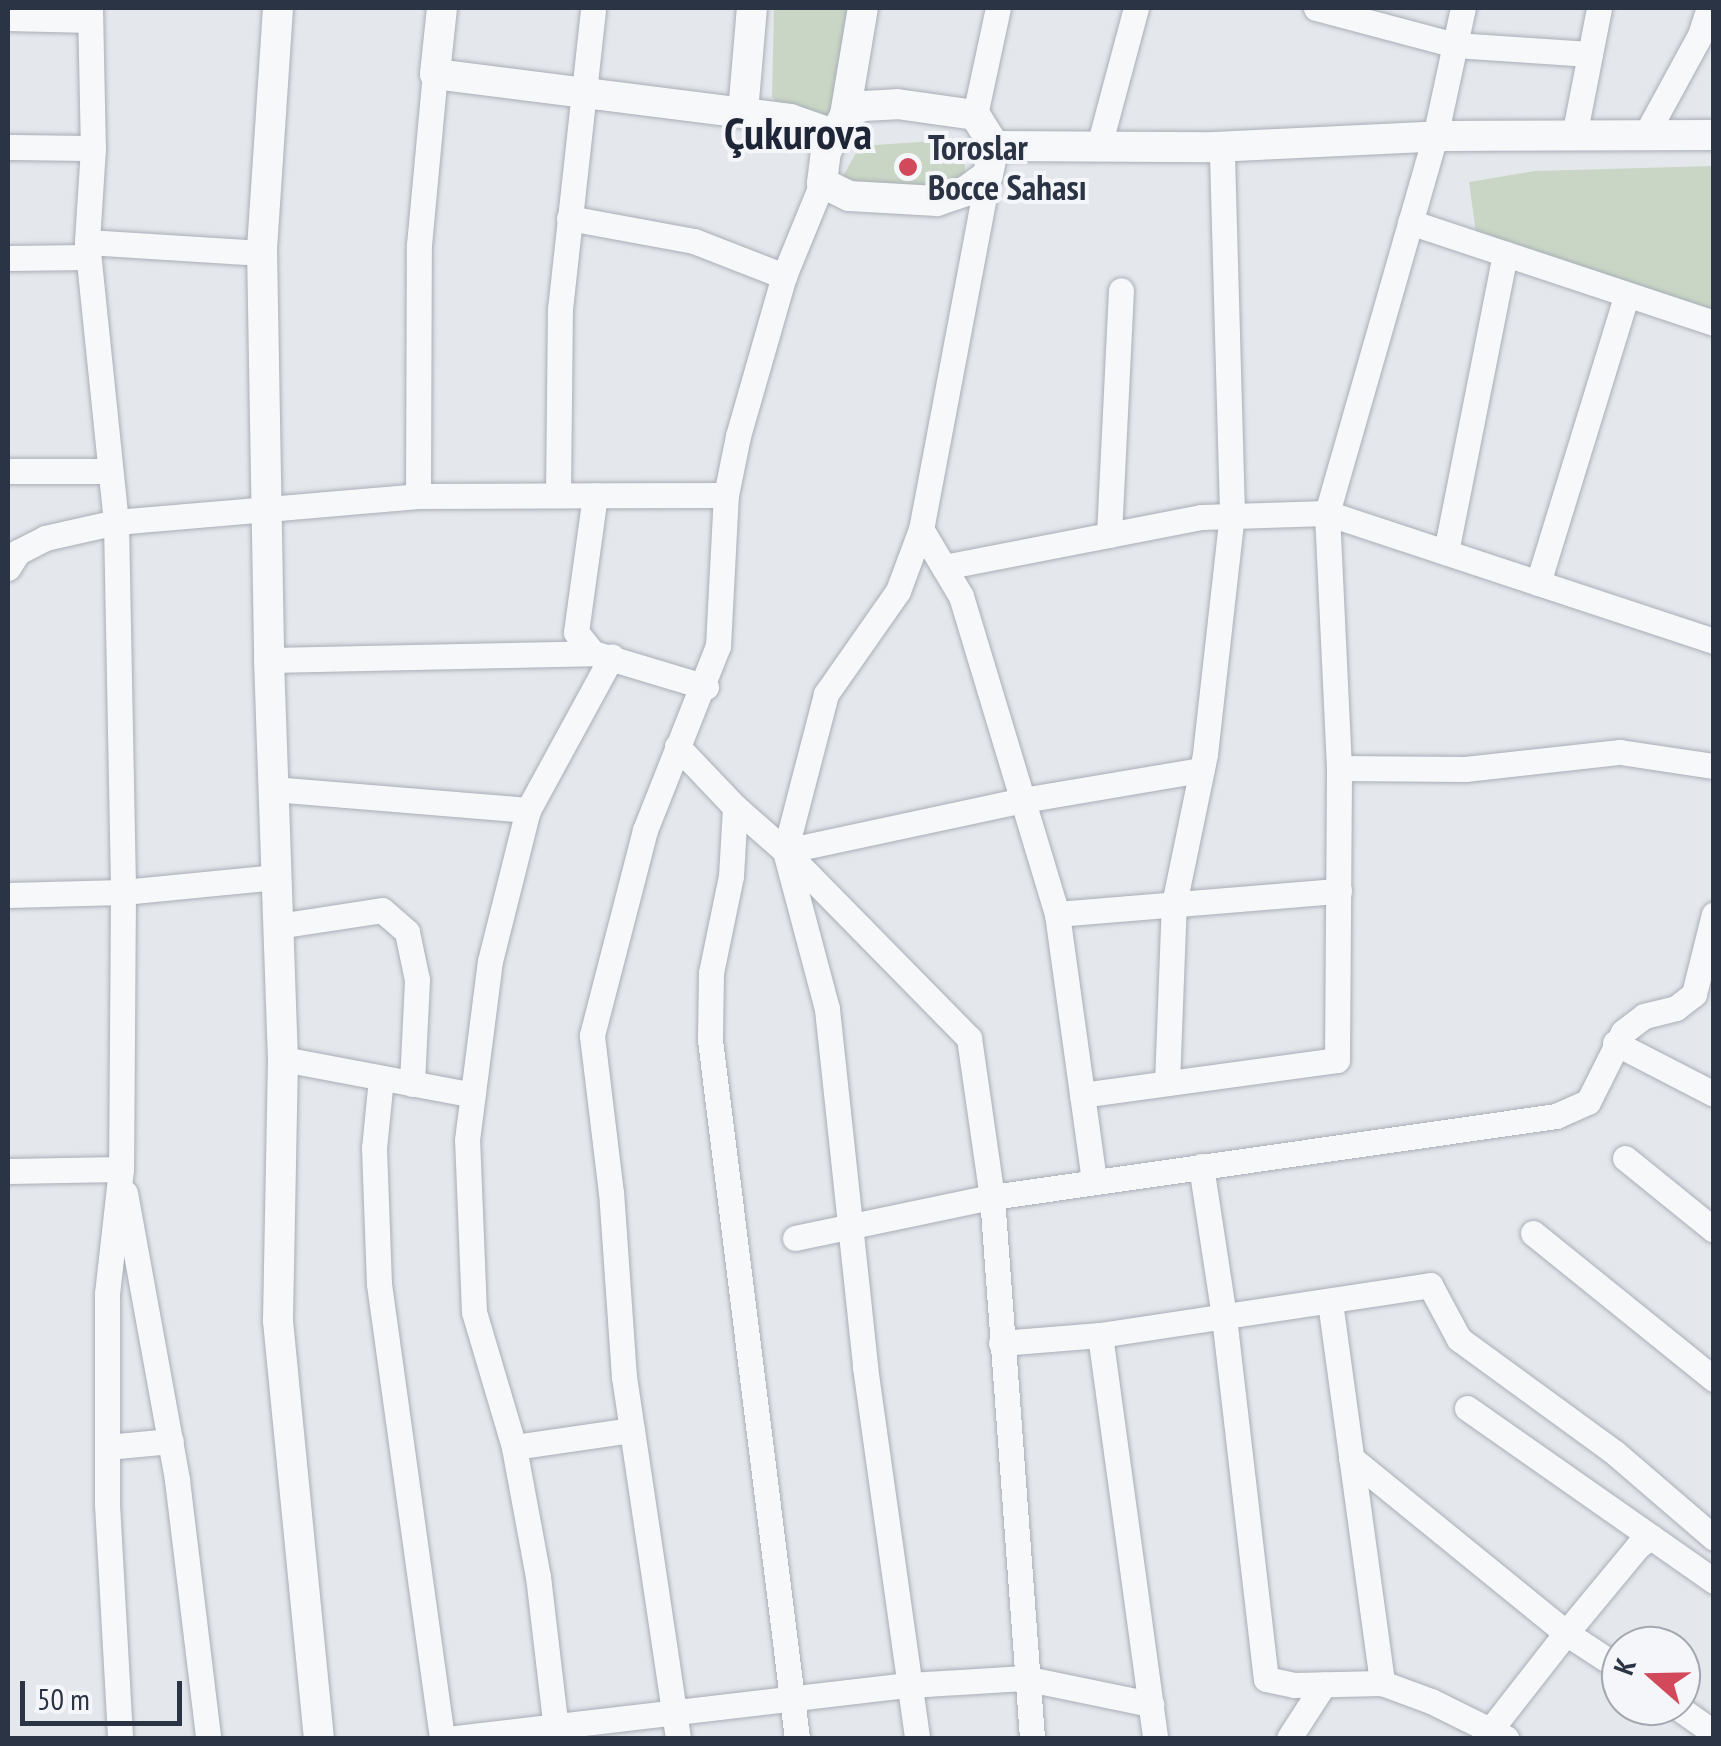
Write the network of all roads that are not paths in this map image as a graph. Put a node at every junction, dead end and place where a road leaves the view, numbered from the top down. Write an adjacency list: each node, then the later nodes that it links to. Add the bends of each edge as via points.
1 (278, 8): 34 (street)
2 (442, 8): 16 (street)
3 (593, 8): 17 (street)
4 (752, 8): 18 (street)
5 (863, 8): 20 (street)
6 (998, 8): 19 (street)
7 (1136, 8): 25 (street)
8 (1462, 8): 14 (street)
9 (1599, 8): 15 (street)
10 (1709, 8): 23 (street)
11 (1332, 10): 14 (street)
12 (90, 14): 13 (street); 28 (street)
13 (8, 18)
14 (1454, 45): 15 (street); 24 (street)
15 (1590, 54): 22 (street)
16 (436, 74): 17 (street); 44 (street, via 419,245)
17 (581, 91): 18 (street); 31 (street)
18 (743, 112): 20 (street)
19 (975, 116): 20 (street, via 897,104 863,106); 29 (street)
20 (839, 124): 30 (street)
21 (1714, 135): 23 (street)
22 (1574, 136): 23 (street); 24 (street)
23 (1644, 136)
24 (1436, 137): 27 (street); 32 (street)
25 (1100, 146): 27 (street); 29 (street)
26 (8, 147): 28 (street)
27 (1222, 147): 48 (street)
28 (93, 148): 33 (street)
29 (991, 160): 30 (street, via 966,191 937,201 867,198); 51 (street)
30 (822, 183): 37 (street)
31 (569, 218): 37 (street, via 694,241); 43 (street, via 560,309)
32 (1410, 222): 35 (street); 49 (street)
33 (88, 250): 34 (street); 36 (street); 42 (street)
34 (262, 253): 47 (street)
35 (1505, 254): 39 (street); 53 (street)
36 (8, 258)
37 (784, 276): 46 (street)
38 (1121, 290): 52 (street)
39 (1626, 298): 40 (street); 56 (street)
40 (1714, 323)
41 (8, 470): 42 (street)
42 (110, 471): 50 (street)
43 (558, 495): 44 (street); 45 (street)
44 (418, 496): 47 (street)
45 (595, 496): 46 (street); 58 (street, via 576,632)
46 (726, 496): 60 (street, via 718,646)
47 (266, 512): 50 (street); 59 (street)
48 (1232, 513): 49 (street); 52 (street); 64 (street)
49 (1327, 513): 53 (street); 63 (street)
50 (116, 522): 55 (street, via 45,538 18,552); 72 (street)
51 (921, 530): 54 (street); 69 (street, via 898,591 826,694)
52 (1109, 535): 54 (street)
53 (1446, 552): 56 (street)
54 (944, 567): 66 (street, via 962,596)
55 (8, 568)
56 (1538, 584): 57 (street)
57 (1714, 641)
58 (603, 654): 59 (street); 60 (street); 68 (street)
59 (268, 660): 65 (street)
60 (706, 687): 61 (street)
61 (678, 746): 67 (street); 102 (street, via 645,830 592,1035)
62 (1714, 766): 63 (street, via 1620,752 1465,769)
63 (1339, 768): 71 (street)
64 (1201, 770): 66 (street); 74 (street)
65 (273, 788): 68 (street); 70 (street)
66 (1023, 800): 69 (street); 75 (street)
67 (735, 806): 69 (street); 116 (street, via 731,876 711,973 710,1040)
68 (528, 810): 85 (street, via 490,961)
69 (786, 851): 91 (street, via 969,1038); 92 (street, via 827,1009)
70 (276, 876): 72 (street); 77 (street)
71 (1339, 891): 74 (street); 81 (street, via 1337,1060)
72 (123, 892): 73 (street); 88 (street)
73 (8, 895)
74 (1174, 904): 75 (street); 81 (street)
75 (1057, 914): 83 (street)
76 (1714, 914): 78 (street, via 1694,994 1676,1008 1644,1016)
77 (278, 926): 79 (street); 82 (street, via 382,910 407,932 417,980)
78 (1616, 1043): 84 (street); 87 (street, via 1588,1102 1556,1116)
79 (283, 1060): 80 (street); 123 (street, via 278,1321)
80 (381, 1078): 82 (street); 124 (street, via 374,1148 379,1284)
81 (1168, 1083): 83 (street)
82 (412, 1084): 85 (street)
83 (1082, 1094): 90 (street)
84 (1714, 1094)
85 (473, 1095): 104 (street, via 467,1140 474,1312)
86 (1625, 1158): 93 (street)
87 (1202, 1166): 90 (street); 97 (street)
88 (121, 1169): 89 (street); 103 (street); 105 (street, via 106,1294)
89 (8, 1170)
90 (1094, 1181): 91 (street)
91 (992, 1197): 92 (street); 99 (street)
92 (850, 1228): 95 (street); 115 (street)
93 (1714, 1230)
94 (1533, 1233): 100 (street)
95 (795, 1238)
96 (1330, 1302): 97 (street); 106 (street); 108 (street, via 1430,1285 1459,1339 1614,1452)
97 (1224, 1318): 98 (street); 113 (street, via 1266,1679)
98 (1100, 1334): 99 (street); 117 (street)
99 (1001, 1343): 112 (street)
100 (1714, 1379)
101 (1467, 1408): 107 (street)
102 (632, 1430): 104 (street); 118 (street)
103 (171, 1442): 105 (street); 122 (street)
104 (514, 1447): 119 (street)
105 (107, 1448): 121 (street)
106 (1352, 1458): 110 (street); 114 (street)
107 (1652, 1537): 109 (street); 110 (street)
108 (1714, 1538)
109 (1714, 1581)
110 (1566, 1633): 111 (street); 120 (street)
111 (1601, 1656)
112 (1024, 1678): 115 (street); 117 (street); 128 (street)
113 (1324, 1684): 114 (street); 130 (street)
114 (1382, 1684): 120 (street)
115 (910, 1685): 116 (street); 127 (street)
116 (792, 1698): 118 (street); 126 (street)
117 (1151, 1704): 129 (street)
118 (676, 1726): 119 (street)
119 (557, 1733): 125 (street)
120 (1494, 1735)
121 (120, 1738)
122 (208, 1738)
123 (319, 1738)
124 (442, 1738)
125 (456, 1738)
126 (797, 1738)
127 (917, 1738)
128 (1032, 1738)
129 (1155, 1738)
130 (1289, 1738)

